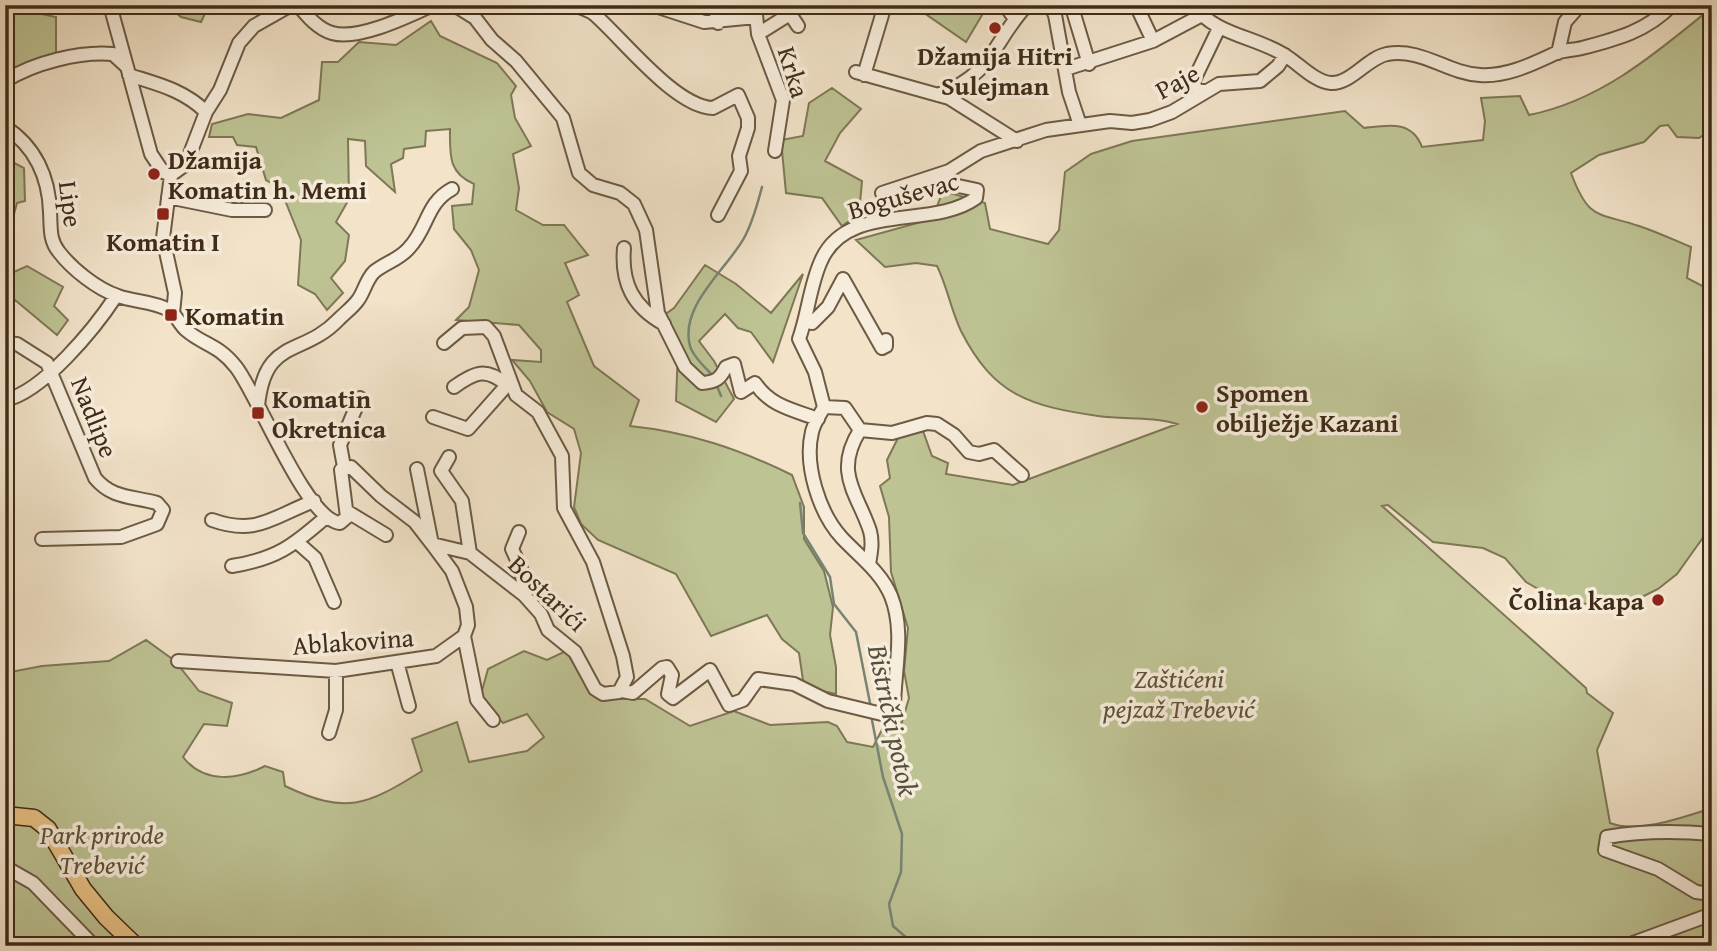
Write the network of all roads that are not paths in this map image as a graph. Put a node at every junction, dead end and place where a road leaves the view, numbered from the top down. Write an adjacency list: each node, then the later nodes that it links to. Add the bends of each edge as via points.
1 (110, 5): 32 (street)
2 (291, 5): 36 (street, via 246,33)
3 (298, 5): 4 (street, via 318,26 338,35 369,30)
4 (433, 5)
5 (454, 5): 52 (street, via 475,18 563,118 579,173 593,185 626,196 640,213)
6 (575, 5): 18 (street)
7 (652, 5): 23 (street, via 685,18)
8 (714, 5): 23 (street)
9 (1005, 5): 22 (street)
10 (1027, 5): 22 (street)
11 (1049, 5): 31 (street)
12 (1136, 5): 27 (street)
13 (1499, 5): 14 (street)
14 (1511, 5)
15 (1580, 5): 28 (street, via 1565,22)
16 (1672, 5): 28 (street, via 1638,32)
17 (882, 7): 35 (street, via 870,61 860,74)
18 (594, 9): 47 (street, via 648,68 694,103 713,108 738,95 748,118 740,151 741,171)
19 (1198, 10): 25 (street); 27 (street, Paje)
20 (755, 11): 23 (street); 26 (street, Krka)
21 (1074, 14): 30 (street)
22 (1015, 19): 35 (street, via 987,64 959,87)
23 (718, 23)
24 (798, 26): 26 (street, via 790,14)
25 (1219, 28): 29 (street); 34 (street, via 1192,84)
26 (758, 34): 40 (street, Krka, via 783,100)
27 (1153, 41): 30 (street, Paje)
28 (1558, 52): 29 (street, via 1515,70 1478,75 1415,54 1385,55 1331,83)
29 (1285, 55): 34 (street, Paje, via 1260,81)
30 (1089, 64): 31 (street, Paje)
31 (1066, 69): 37 (street)
32 (127, 71): 33 (street, via 113,54 97,54 19,72); 36 (street, via 172,88); 42 (street, via 151,154 163,172)
33 (5, 80)
34 (1205, 91): 37 (street, Paje, via 1150,120)
35 (938, 95): 39 (street, via 962,104)
36 (206, 113): 42 (street, via 186,164)
37 (1080, 125): 39 (street, Paje, via 1046,130)
38 (5, 127): 49 (street, Lipe, via 21,140 44,172 54,245 81,274)
39 (1017, 141): 41 (street, Paje, via 981,151)
40 (775, 151)
41 (949, 171): 44 (street, Paje); 51 (street, Boguševac, via 949,184 977,190 976,198 944,212 882,221 845,234 821,261)
42 (171, 175): 45 (street)
43 (452, 189): 61 (street, via 430,207 407,251 372,275 359,299 331,327 321,336 285,350 267,367)
44 (882, 193)
45 (168, 197): 46 (street, via 232,210); 50 (street, via 163,238 175,293)
46 (265, 210)
47 (718, 215)
48 (624, 248): 52 (street, via 634,301)
49 (116, 296): 50 (street, Lipe); 56 (street, Nadlipe)
50 (173, 313): 61 (street, via 186,331 225,354)
51 (805, 320): 53 (street, via 812,323 819,318 843,279 882,348); 62 (street, Boguševac, via 799,339 815,372)
52 (664, 324): 62 (street, via 692,376 702,383 715,382 726,366 734,364 741,392 755,383 773,403)
53 (886, 340)
54 (5, 342): 56 (street, via 41,358)
55 (444, 343): 57 (street, Bostarići, via 461,328 485,327 494,336)
56 (51, 371): 60 (street, Nadlipe, via 20,395); 75 (street, Nadlipe, via 95,478 117,496 157,503 163,510 157,523 121,537)
57 (509, 383): 58 (street, via 481,372); 63 (street, via 468,429); 87 (street, Bostarići, via 516,396 538,412 562,456 564,508 584,542 608,603 626,673)
58 (454, 387)
59 (360, 398): 66 (street, via 340,444)
60 (5, 400)
61 (258, 406): 69 (street)
62 (821, 413): 64 (street, via 845,408); 79 (street, Boguševac, via 811,442 817,493 840,536)
63 (433, 417)
64 (860, 430): 68 (street, via 892,433 937,424 969,452 994,450); 79 (street, via 849,480 870,532)
65 (449, 457): 78 (street, via 441,471 462,501)
66 (344, 467): 70 (street, via 341,475); 77 (street, via 354,469 415,522)
67 (417, 469): 77 (street)
68 (1021, 475)
69 (314, 502): 71 (street); 72 (street, via 256,527 242,529)
70 (348, 512): 71 (street, via 340,523); 74 (street)
71 (326, 517): 76 (street)
72 (212, 520)
73 (519, 532): 81 (street, via 512,549 522,571)
74 (386, 535)
75 (42, 539)
76 (297, 542): 80 (street, via 275,556); 82 (street, via 315,558)
77 (432, 544): 78 (street, Bostarići); 83 (street, via 452,570 467,607)
78 (470, 554): 81 (street, Bostarići)
79 (869, 564): 87 (street, Boguševac, via 892,597 899,644 894,714 828,701 794,684 758,679 743,700 729,705 711,671 673,698 668,694 672,675 667,667 633,693)
80 (232, 566)
81 (524, 594): 87 (street, Bostarići, via 548,630 575,652 595,689 611,695)
82 (334, 602)
83 (464, 636): 85 (street, Ablakovina, via 436,656); 89 (street, via 477,700)
84 (178, 661): 86 (street, Ablakovina)
85 (397, 662): 86 (street, Ablakovina); 88 (street)
86 (336, 671): 90 (street, via 336,710)
87 (622, 691)
88 (409, 706)
89 (493, 720)
90 (329, 733)
91 (5, 816): 97 (main road, via 34,818 48,829 83,889)
92 (1712, 834): 94 (street, via 1622,834 1607,837 1604,844 1605,850 1658,869 1696,892)
93 (5, 867): 96 (street, via 33,883)
94 (1712, 894)
95 (1712, 914): 98 (street)
96 (94, 946)
97 (136, 946)
98 (1625, 946)

